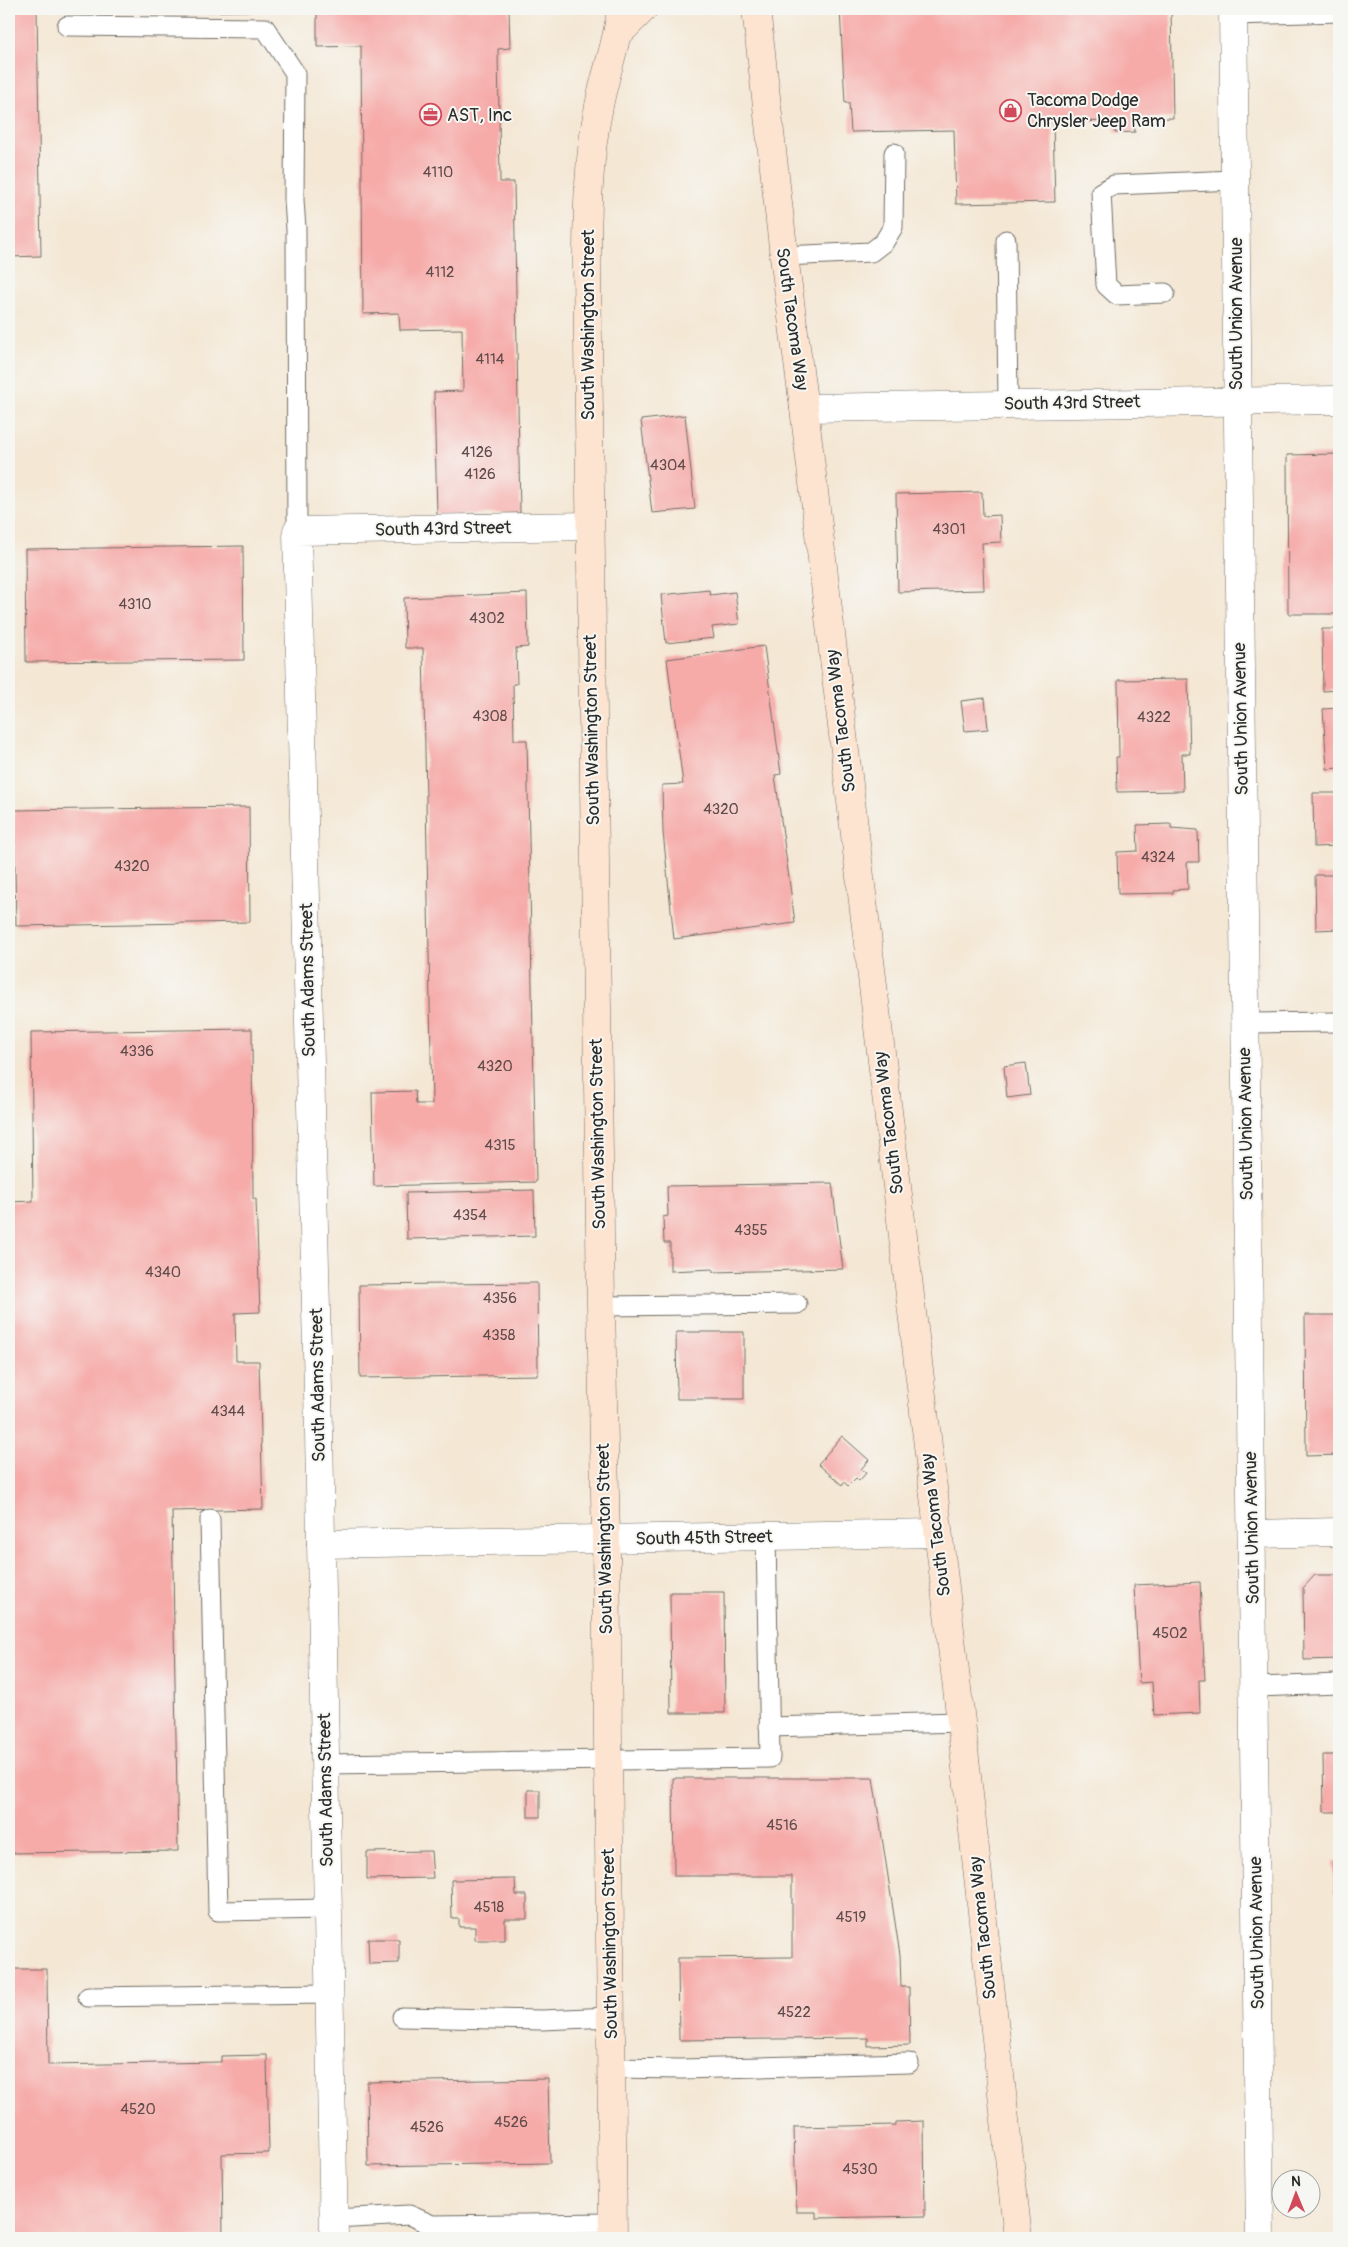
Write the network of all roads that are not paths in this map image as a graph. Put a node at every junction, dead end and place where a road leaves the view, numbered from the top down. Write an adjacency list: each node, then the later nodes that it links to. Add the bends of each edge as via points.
1 (643, 9): 5 (street, South Washington Street)
2 (756, 9): 10 (street, South Tacoma Way)
3 (1233, 12): 4 (lane); 8 (street, South Union Avenue)
4 (1339, 12)
5 (620, 21): 16 (street, South Washington Street, via 598,108 589,188)
6 (67, 26): 17 (lane, via 265,28 295,73)
7 (894, 153): 10 (lane, via 893,227 884,242 871,252)
8 (1235, 180): 11 (lane, via 1114,185 1101,192 1106,285 1117,295); 12 (street, South Union Avenue)
9 (1006, 240): 14 (lane)
10 (784, 256): 15 (street, South Tacoma Way)
11 (1165, 293)
12 (1237, 400): 13 (street, South 43rd Street); 14 (street, South 43rd Street); 19 (street, South Union Avenue)
13 (1339, 400)
14 (1008, 404): 15 (street, South 43rd Street)
15 (804, 408): 24 (street, South Tacoma Way)
16 (589, 526): 17 (street, South 43rd Street); 21 (street, South Washington Street)
17 (297, 531): 28 (street, South Adams Street)
18 (1339, 1022): 19 (lane)
19 (1245, 1023): 25 (street, South Union Avenue)
20 (797, 1304): 21 (lane)
21 (601, 1306): 27 (street, South Washington Street)
22 (210, 1519): 35 (lane, via 218,1911)
23 (1339, 1532): 25 (street)
24 (937, 1533): 26 (street, South 45th Street); 31 (street, South Tacoma Way)
25 (1252, 1534): 30 (street, South Union Avenue)
26 (766, 1536): 27 (street, South 45th Street); 32 (lane)
27 (606, 1540): 28 (street, South 45th Street); 33 (street, South Washington Street)
28 (321, 1544): 34 (street, South Adams Street)
29 (1339, 1684): 30 (lane)
30 (1254, 1687): 45 (street, South Union Avenue)
31 (961, 1722): 32 (lane); 44 (street, South Tacoma Way)
32 (769, 1727): 33 (lane, via 770,1758)
33 (608, 1760): 34 (lane); 39 (street, South Washington Street)
34 (325, 1764): 35 (street, South Adams Street)
35 (328, 1909): 36 (street, South Adams Street)
36 (329, 1994): 37 (lane); 42 (street, South Adams Street)
37 (88, 1997)
38 (402, 2017): 39 (lane, via 542,2020)
39 (611, 2017): 41 (street, South Washington Street)
40 (909, 2063): 41 (lane, via 681,2070)
41 (612, 2068): 43 (street, South Washington Street)
42 (334, 2229): 43 (lane, via 409,2215 432,2225)
43 (613, 2231)
44 (1018, 2238)
45 (1260, 2238)

